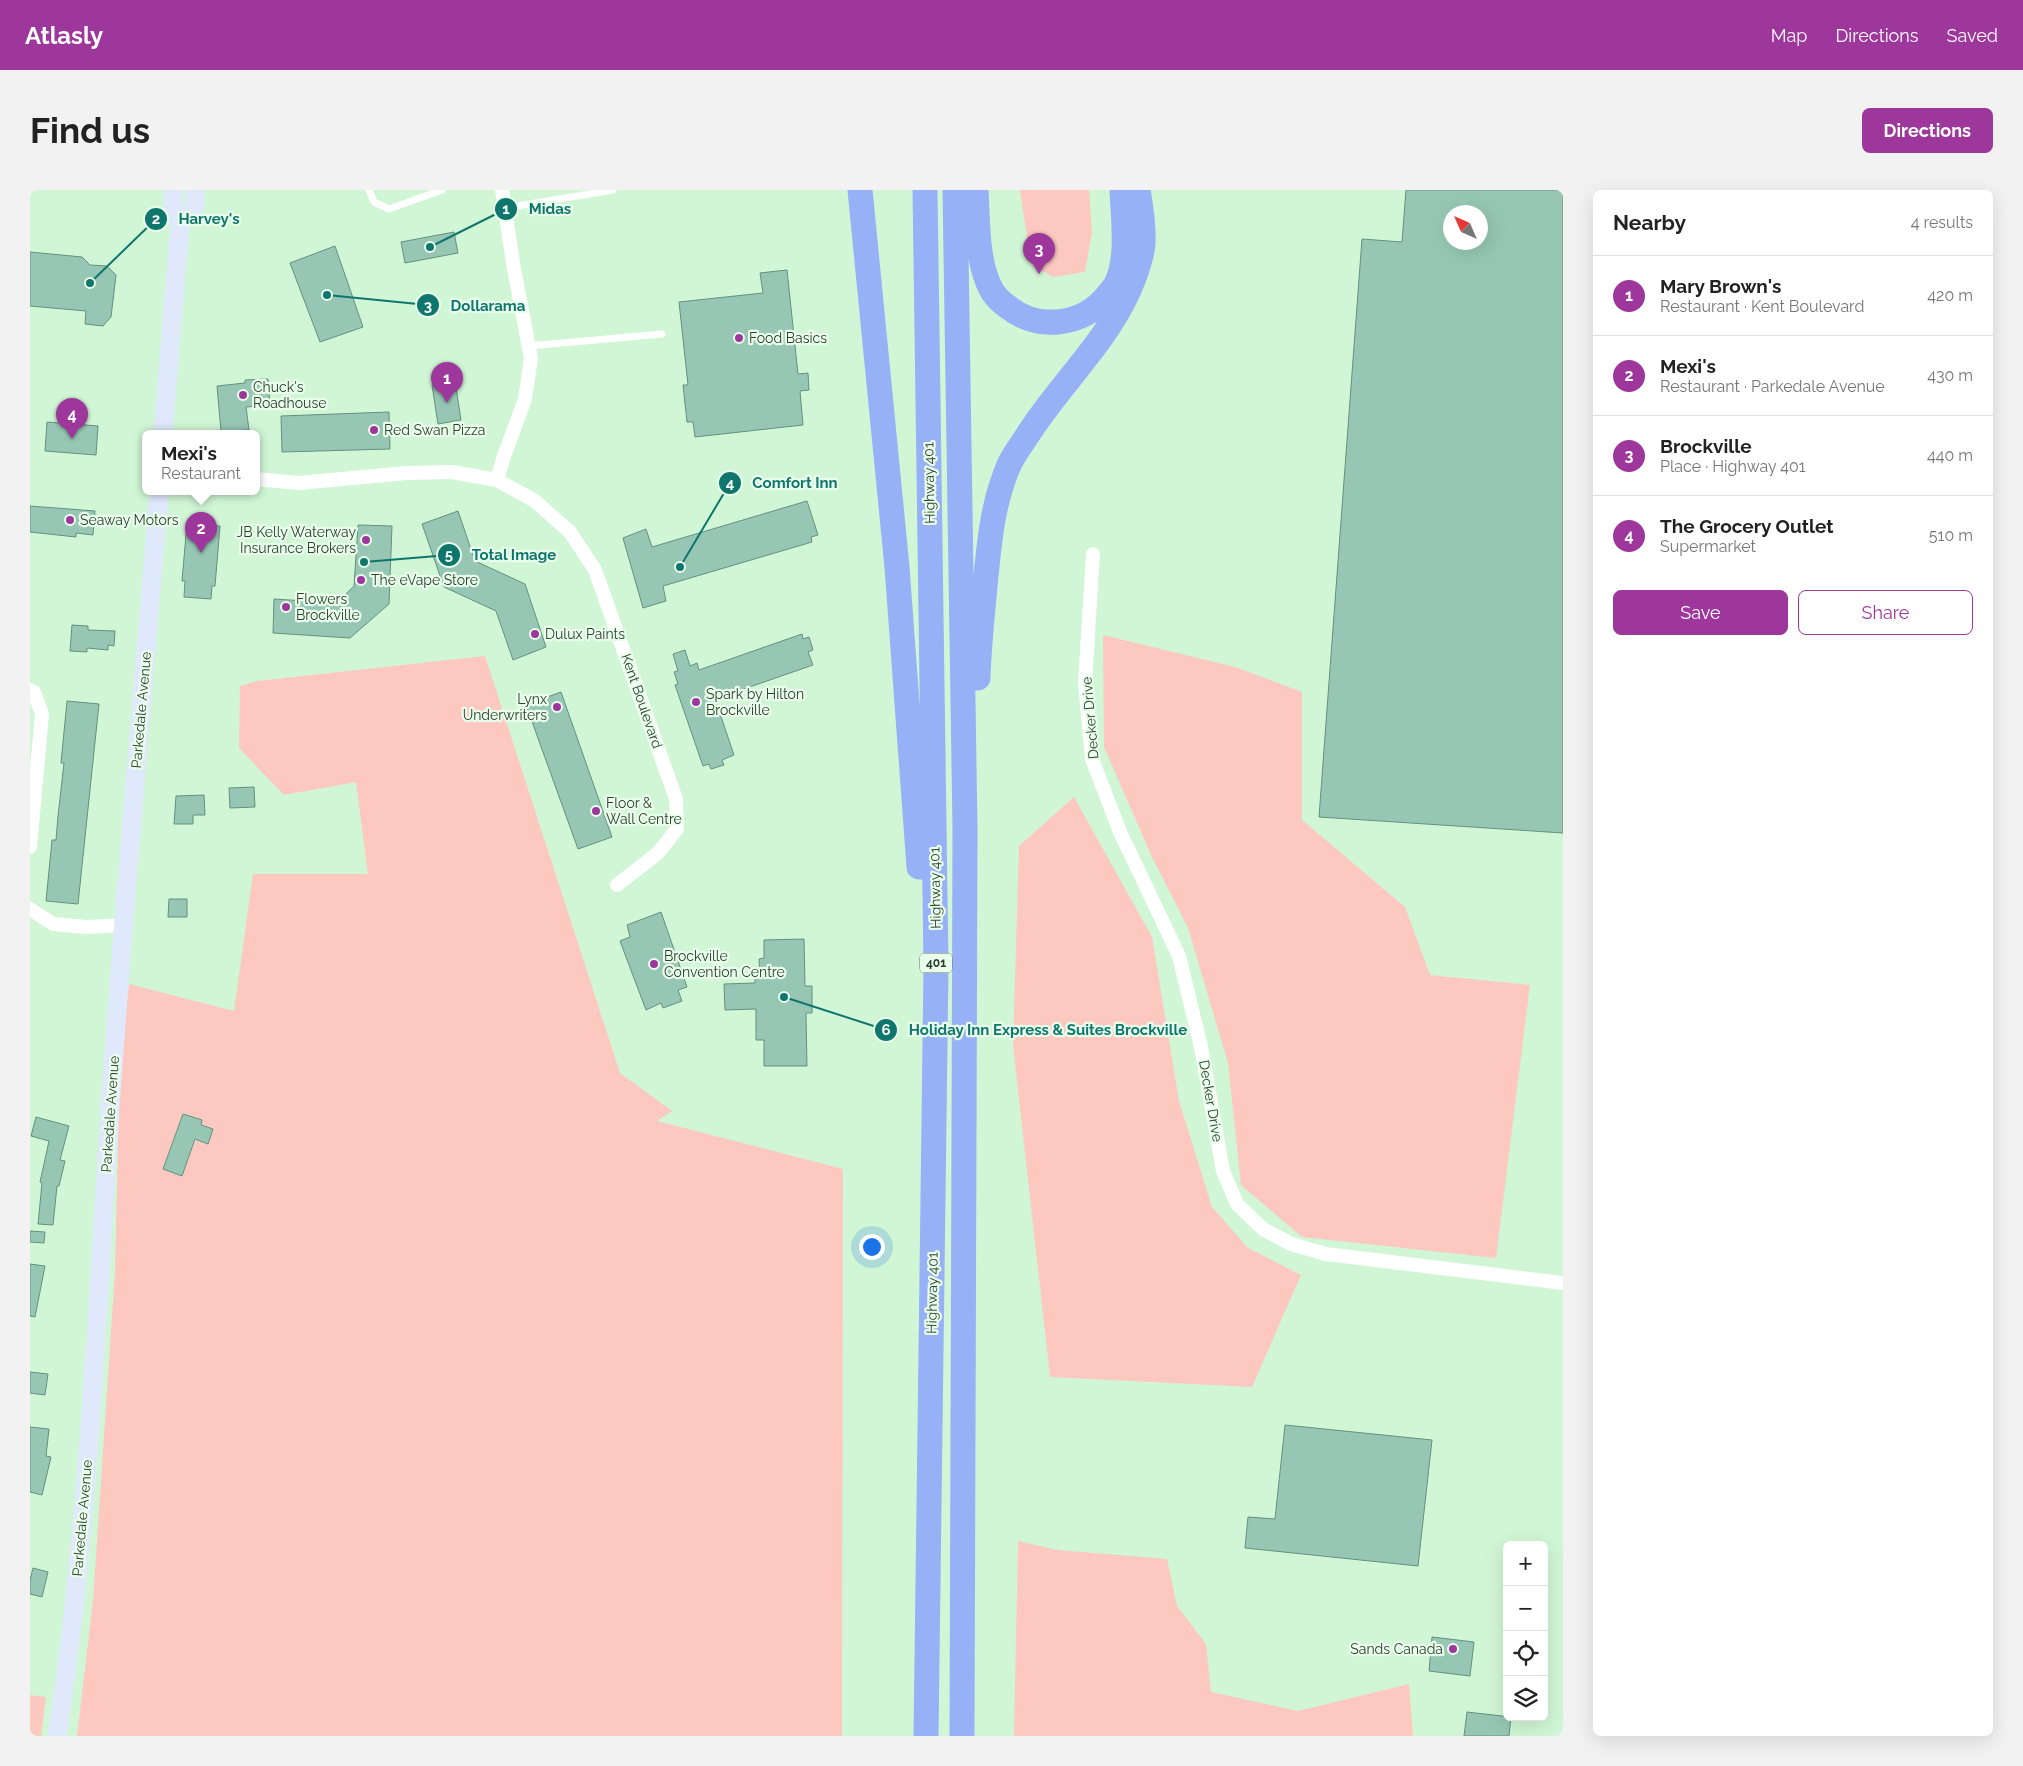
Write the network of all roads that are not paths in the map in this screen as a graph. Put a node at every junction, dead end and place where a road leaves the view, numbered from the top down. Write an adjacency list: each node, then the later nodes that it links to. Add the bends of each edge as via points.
1 (173, 190): 14 (street, via 172,206)
2 (195, 190): 14 (street, via 195,206)
3 (369, 190): 4 (lane, via 374,202 389,209)
4 (442, 190)
5 (502, 190): 13 (street)
6 (613, 190): 13 (lane)
7 (860, 190): 28 (highway, via 897,567 922,908)
8 (925, 190): 28 (highway, Highway 401 / 401)
9 (955, 190): 23 (highway, Highway 401 / 401)
10 (976, 190): 11 (highway, via 981,258 993,293 1022,317 1056,322 1070,320 1099,305 1116,284 1124,247)
11 (1122, 190)
12 (1138, 190): 23 (highway, via 1143,244 1128,293 1096,346 1037,419 1010,463 998,494 990,530 978,651 974,795)
13 (505, 208): 16 (street)
14 (180, 223): 17 (street)
15 (662, 334): 16 (lane)
16 (529, 346): 19 (street, via 532,358 525,399)
17 (164, 430)
18 (260, 479): 19 (street, Kent Boulevard, via 299,483 452,472)
19 (497, 480): 25 (street, Kent Boulevard, via 535,501 570,532 596,570 676,799 677,828 658,853)
20 (159, 495): 27 (street, Parkedale Avenue)
21 (1093, 554): 29 (street, Decker Drive, via 1085,684 1092,759 1120,832 1178,956 1201,1047 1223,1171 1237,1204 1263,1229 1291,1244 1326,1254)
22 (30, 690): 24 (street, via 34,692 42,714)
23 (965, 829): 32 (highway, Highway 401 / 401)
24 (30, 847)
25 (617, 885)
26 (30, 910): 27 (street, via 53,924)
27 (123, 926): 30 (street, Parkedale Avenue, via 85,1495)
28 (936, 966): 31 (highway, Highway 401 / 401)
29 (1563, 1283)
30 (57, 1736)
31 (926, 1736)
32 (962, 1736)

